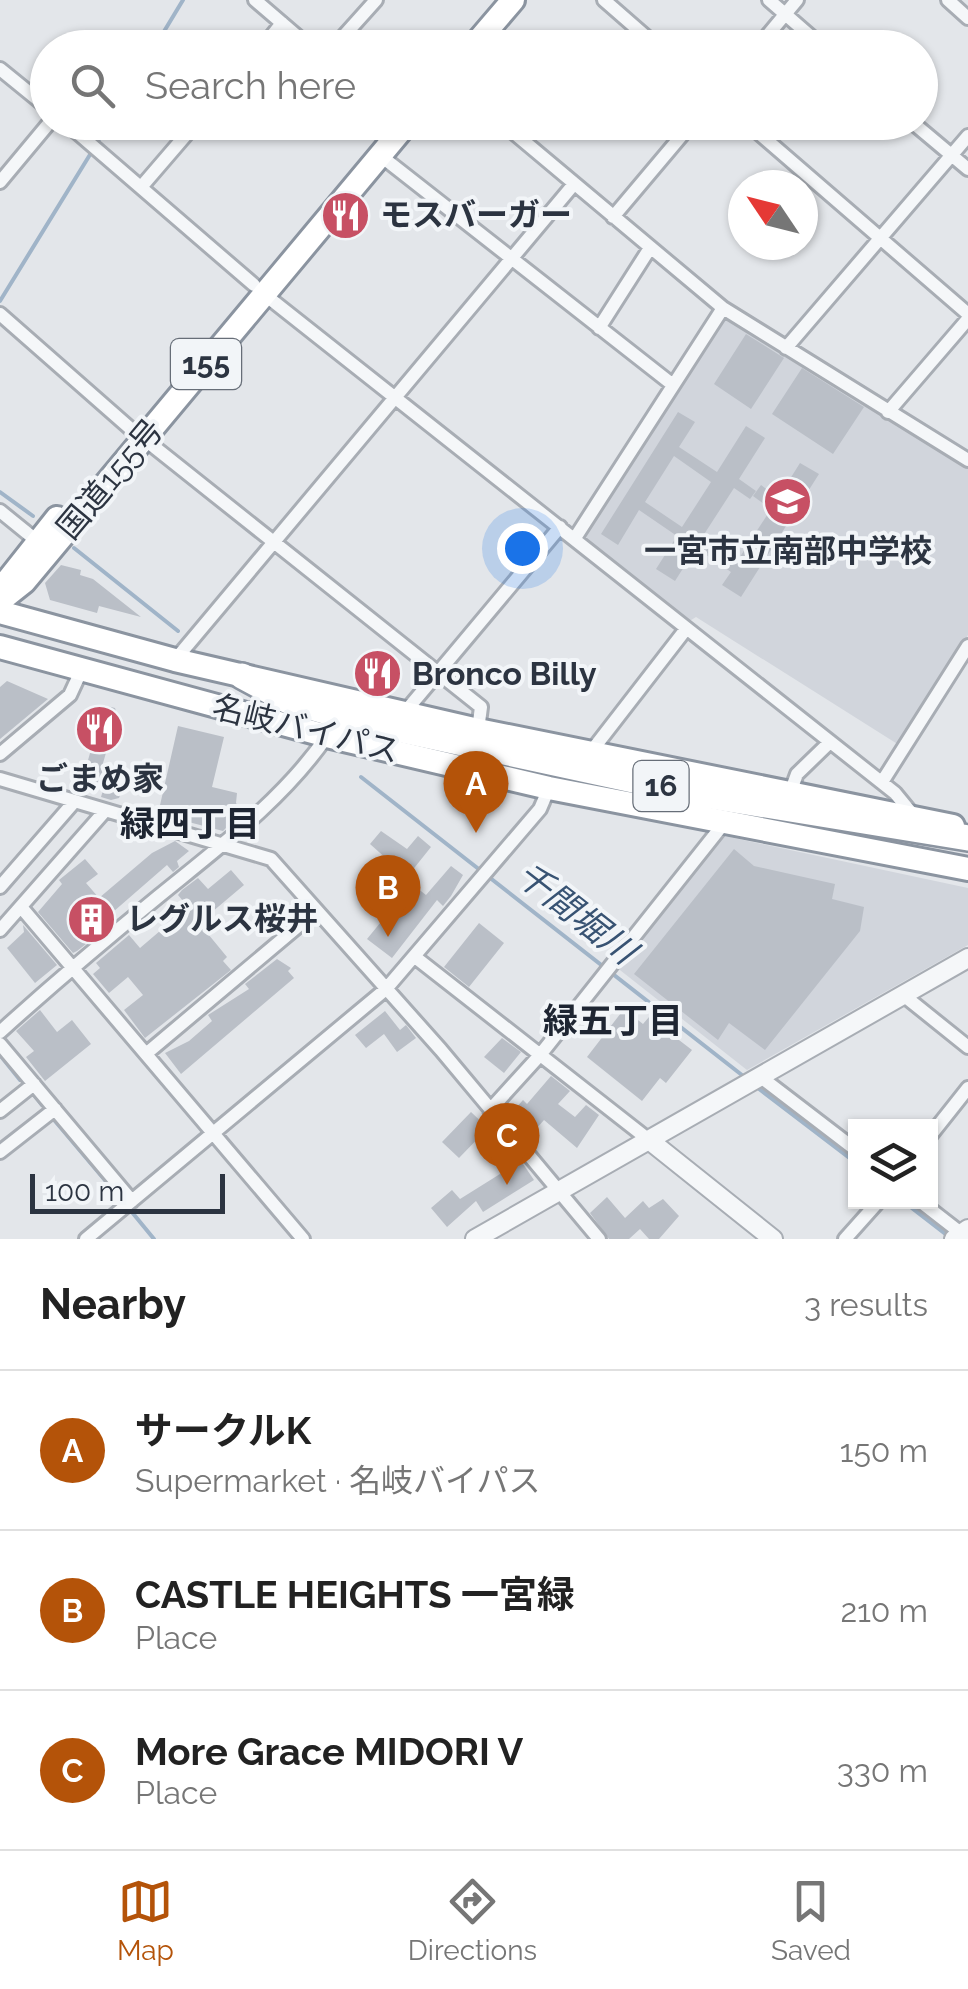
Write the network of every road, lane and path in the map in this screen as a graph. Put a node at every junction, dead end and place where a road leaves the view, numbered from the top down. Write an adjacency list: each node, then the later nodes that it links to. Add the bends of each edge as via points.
1 (255, 0): 11 (street)
2 (376, 0): 14 (street)
3 (494, 0): 15 (highway)
4 (512, 0): 16 (highway)
5 (604, 0): 17 (street)
6 (768, 0): 9 (street)
7 (797, 0): 9 (street)
8 (948, 0): 10 (street)
9 (785, 14): 18 (street); 19 (street)
10 (968, 18)
11 (282, 23): 12 (street); 13 (street)
12 (276, 30)
13 (290, 30)
14 (349, 30)
15 (469, 30)
16 (487, 30)
17 (638, 30)
18 (772, 30)
19 (803, 30)
20 (0, 69): 21 (street)
21 (30, 93)
22 (968, 136): 33 (street)
23 (35, 140): 35 (street)
24 (87, 140): 37 (street)
25 (182, 140): 37 (street)
26 (378, 140): 42 (highway, 国道155号 / 155)
27 (393, 140): 32 (highway, 国道155号 / 155)
28 (522, 140): 36 (street)
29 (678, 140): 38 (street)
30 (767, 140): 39 (street)
31 (933, 140): 33 (street)
32 (380, 156): 41 (street); 42 (highway, 国道155号 / 155)
33 (952, 156): 34 (street); 39 (street)
34 (968, 169)
35 (0, 182)
36 (574, 184): 38 (street); 41 (street)
37 (142, 186): 42 (street)
38 (613, 217): 40 (street)
39 (882, 238): 45 (street); 47 (street)
40 (650, 248): 43 (street); 46 (street)
41 (510, 260): 46 (street); 49 (street)
42 (259, 290): 49 (street); 51 (highway, 国道155号 / 155)
43 (723, 308): 47 (street); 48 (street)
44 (0, 314): 51 (street)
45 (968, 316): 50 (street)
46 (599, 328): 48 (street)
47 (786, 348): 50 (street)
48 (674, 385): 55 (street)
49 (394, 400): 54 (street); 57 (street)
50 (888, 412): 52 (street)
51 (137, 434): 56 (highway, 国道155号 / 155); 57 (street); 59 (highway, 国道155号 / 155, via 24,582)
52 (968, 460)
53 (0, 510): 56 (street)
54 (560, 527): 55 (street); 66 (street)
55 (575, 538): 61 (street)
56 (37, 541): 58 (highway, 国道155号 / 155)
57 (273, 544): 64 (street); 66 (street)
58 (0, 590)
59 (0, 601)
60 (0, 612): 64 (highway, 名岐バイパス)
61 (686, 628): 71 (street); 72 (street)
62 (0, 647): 65 (highway, 名岐バイパス)
63 (968, 647): 75 (street)
64 (175, 660): 67 (highway, 名岐バイパス)
65 (82, 669): 70 (highway, 名岐バイパス); 73 (street, via 70,695)
66 (437, 672): 68 (street); 69 (street, via 482,707)
67 (242, 676): 68 (highway, 名岐バイパス); 83 (highway, 16, via 286,700 356,720 698,794)
68 (405, 712): 69 (highway, 名岐バイパス)
69 (478, 730): 72 (highway, 名岐バイパス)
70 (328, 736): 76 (highway, 名岐バイパス); 84 (street, via 310,762)
71 (830, 742): 75 (street); 77 (street, via 797,774)
72 (590, 753): 77 (highway, 名岐バイパス)
73 (0, 754)
74 (0, 779): 78 (street)
75 (882, 782): 80 (street)
76 (549, 788): 81 (highway, 名岐バイパス); 90 (street, via 540,809)
77 (790, 792): 80 (highway, 名岐バイパス)
78 (74, 802): 79 (street); 86 (street)
79 (104, 812): 84 (street); 87 (street)
80 (913, 815): 82 (highway, 名岐バイパス)
81 (725, 822): 85 (highway, 名岐バイパス); 99 (street)
82 (968, 830)
83 (968, 838)
84 (222, 844): 88 (street, via 271,859); 92 (street)
85 (968, 869)
86 (0, 887)
87 (21, 907): 89 (street); 92 (street)
88 (316, 911): 93 (street); 98 (street)
89 (0, 930)
90 (415, 957): 93 (street); 99 (street)
91 (968, 958): 94 (street)
92 (70, 968): 95 (street); 98 (street)
93 (386, 989): 104 (street); 107 (street)
94 (902, 994): 97 (street); 100 (street)
95 (0, 1032)
96 (0, 1044): 101 (street)
97 (968, 1047)
98 (147, 1053): 107 (street)
99 (540, 1055): 104 (street); 108 (street)
100 (756, 1082): 108 (street); 109 (street)
101 (34, 1084): 103 (street); 105 (street)
102 (968, 1088): 106 (street)
103 (55, 1109): 110 (street); 112 (street)
104 (490, 1110): 111 (street)
105 (0, 1111)
106 (938, 1126)
107 (212, 1133): 112 (street); 117 (street)
108 (649, 1140): 111 (street); 120 (street)
109 (848, 1145)
110 (0, 1152)
111 (560, 1191): 118 (street); 119 (street)
112 (132, 1201): 116 (street)
113 (872, 1209): 121 (street)
114 (929, 1209): 115 (street)
115 (962, 1235)
116 (86, 1239)
117 (302, 1239)
118 (476, 1239)
119 (599, 1239)
120 (772, 1239)
121 (845, 1239)

